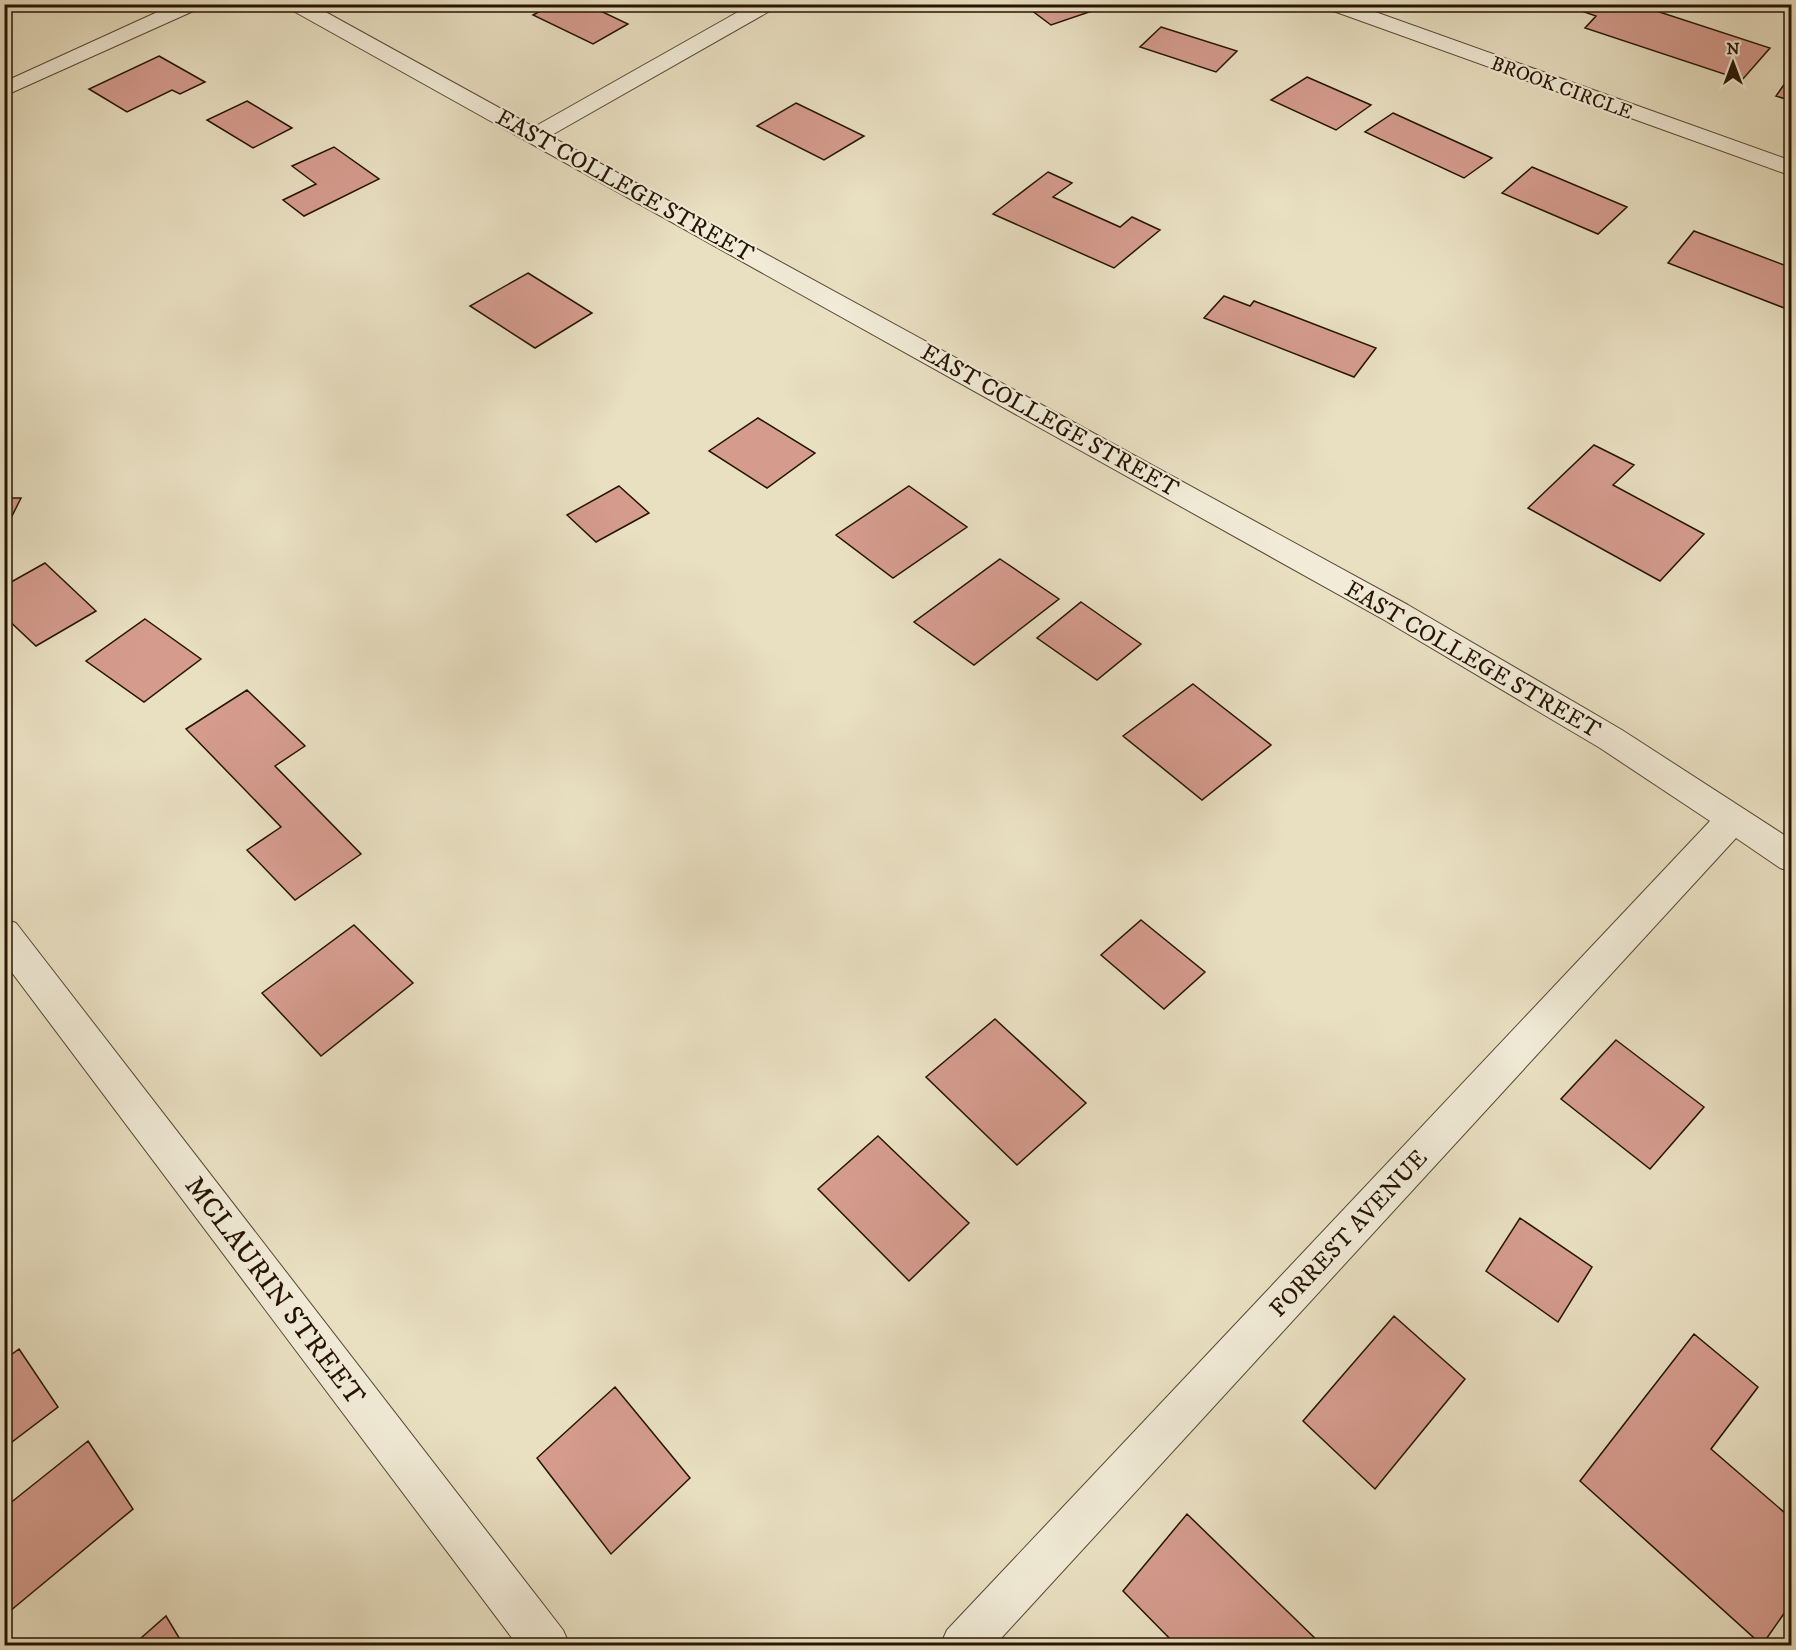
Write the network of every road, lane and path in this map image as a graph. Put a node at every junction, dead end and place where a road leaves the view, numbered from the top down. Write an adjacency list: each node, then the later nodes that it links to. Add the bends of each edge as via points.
1 (193, 4): 5 (street)
2 (296, 4): 6 (street, EAST COLLEGE STREET)
3 (768, 4): 6 (street)
4 (1332, 4): 7 (street, BROOK CIRCLE)
5 (4, 90)
6 (535, 135): 8 (street, EAST COLLEGE STREET, via 1397,613 1611,739)
7 (1791, 169)
8 (1732, 820): 9 (street, EAST COLLEGE STREET); 12 (street, FORREST AVENUE)
9 (1791, 858)
10 (4, 934): 11 (street, MCLAURIN STREET)
11 (547, 1646)
12 (963, 1646)

